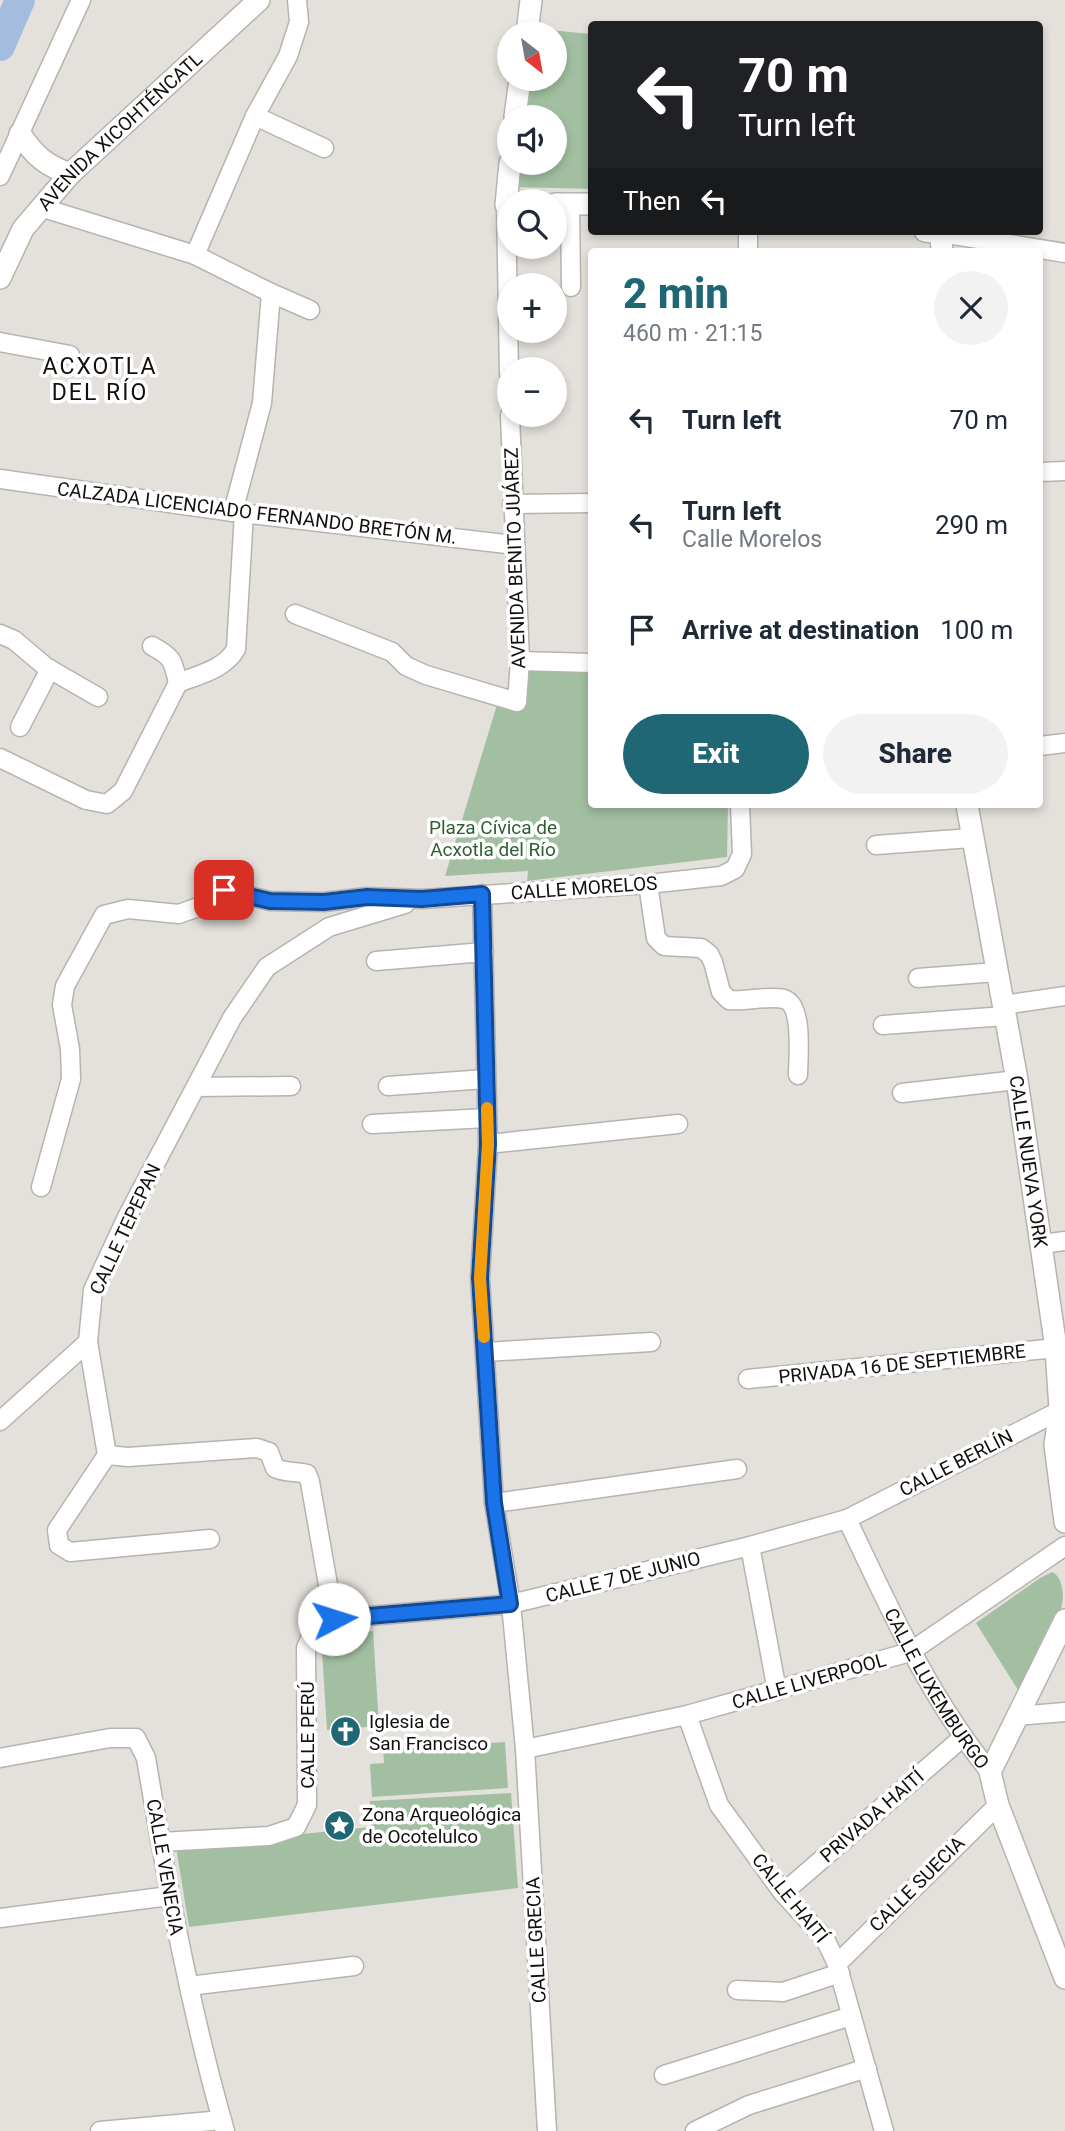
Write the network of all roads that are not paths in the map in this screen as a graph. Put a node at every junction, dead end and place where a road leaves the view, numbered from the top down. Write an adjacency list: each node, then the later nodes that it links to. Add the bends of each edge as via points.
1 (80, 0): 7 (street)
2 (259, 0): 9 (street, AVENIDA XICOHTÉNCATL)
3 (297, 0): 6 (street, via 299,22 288,56)
4 (531, 0): 5 (street)
5 (528, 21)
6 (255, 116): 8 (street); 19 (street)
7 (20, 134): 9 (street, via 34,154); 10 (street)
8 (324, 148)
9 (70, 174): 12 (street, AVENIDA XICOHTÉNCATL)
10 (0, 176)
11 (572, 204): 22 (street)
12 (40, 207): 13 (street, AVENIDA XICOHTÉNCATL); 19 (street)
13 (23, 229): 15 (street); 21 (street, AVENIDA XICOHTÉNCATL)
14 (937, 237): 16 (street)
15 (0, 243)
16 (1031, 248)
17 (1043, 249): 18 (street)
18 (1065, 252)
19 (195, 255): 23 (street)
20 (508, 259): 27 (street)
21 (0, 278)
22 (572, 287)
23 (271, 293): 24 (street); 34 (street, via 262,404)
24 (310, 310)
25 (0, 342): 26 (street)
26 (70, 355)
27 (509, 357)
28 (510, 427): 33 (street, AVENIDA BENITO JUÁREZ)
29 (1065, 471): 30 (street)
30 (1043, 472)
31 (0, 479): 34 (street, CALZADA LICENCIADO FERNANDO BRETÓN M.)
32 (588, 503): 33 (street)
33 (512, 504): 35 (street, AVENIDA BENITO JUÁREZ)
34 (239, 513): 35 (street, CALZADA LICENCIADO FERNANDO BRETÓN M.); 42 (street, via 236,649 223,664)
35 (514, 545): 39 (street, AVENIDA BENITO JUÁREZ)
36 (295, 614): 39 (street, AVENIDA BENITO JUÁREZ, via 392,652 406,666 426,675 517,702)
37 (0, 635): 41 (street, via 14,640)
38 (152, 646): 42 (street, via 168,655)
39 (520, 661): 40 (street)
40 (588, 663)
41 (50, 669): 43 (street); 44 (street)
42 (178, 683): 47 (street, via 123,791 107,804 86,800)
43 (98, 697)
44 (20, 727)
45 (1065, 744): 46 (street)
46 (1043, 746)
47 (0, 758)
48 (740, 808): 52 (street, CALLE MORELOS, via 742,854 735,869 721,876)
49 (967, 808): 50 (street, CALLE NUEVA YORK)
50 (971, 838): 51 (street); 57 (street, CALLE NUEVA YORK)
51 (876, 845)
52 (648, 884): 53 (street, CALLE MORELOS); 62 (street, via 656,938 664,946 701,948 709,954 721,992 729,1000 783,999 792,1003 797,1013)
53 (482, 894): 54 (street, CALLE MORELOS); 55 (street)
54 (422, 899): 67 (street, CALLE TEPEPAN, via 329,927 267,967 232,1018); 73 (street, CALLE MORELOS, via 270,901 224,890 179,914 128,909 104,915 65,986 62,1005 71,1049 71,1079)
55 (484, 951): 56 (street); 63 (street)
56 (376, 961)
57 (997, 972): 58 (street); 60 (street, CALLE NUEVA YORK)
58 (918, 978)
59 (1065, 996): 60 (street)
60 (1004, 1010): 61 (street); 64 (street, CALLE NUEVA YORK)
61 (883, 1026)
62 (798, 1075)
63 (486, 1079): 66 (street); 69 (street)
64 (1017, 1080): 68 (street); 75 (street, CALLE NUEVA YORK)
65 (291, 1086): 67 (street)
66 (387, 1086)
67 (196, 1087): 76 (street, CALLE TEPEPAN, via 93,1290)
68 (902, 1093)
69 (487, 1118): 70 (street); 72 (street)
70 (372, 1124)
71 (678, 1124): 72 (street)
72 (488, 1144): 79 (street, via 480,1278)
73 (41, 1187)
74 (1065, 1241): 75 (street)
75 (1041, 1244): 78 (street, CALLE NUEVA YORK)
76 (88, 1342): 82 (street); 83 (street, CALLE TEPEPAN)
77 (651, 1342): 79 (street)
78 (1056, 1348): 80 (street, PRIVADA 16 DE SEPTIEMBRE); 81 (street, CALLE NUEVA YORK)
79 (485, 1352): 85 (street)
80 (748, 1379)
81 (1062, 1408): 86 (street, CALLE BERLÍN); 87 (street, CALLE NUEVA YORK, via 1055,1445)
82 (1, 1423)
83 (107, 1455): 88 (street, via 57,1530 59,1545 70,1552); 92 (street, via 257,1448 269,1452 275,1468 282,1472 307,1474)
84 (737, 1469): 85 (street)
85 (494, 1503): 91 (street)
86 (847, 1519): 89 (street, CALLE 7 DE JUNIO); 95 (street, CALLE LUXEMBURGO)
87 (1065, 1522)
88 (210, 1539)
89 (750, 1546): 91 (street, CALLE 7 DE JUNIO); 96 (street)
90 (1065, 1546): 95 (street, CALLE LIVERPOOL)
91 (510, 1604): 92 (street, CALLE 7 DE JUNIO); 101 (street, CALLE GRECIA)
92 (334, 1619): 94 (street, CALLE 7 DE JUNIO)
93 (1065, 1620): 99 (street)
94 (314, 1630): 105 (street, CALLE PERÚ, via 306,1648 307,1805 296,1827 269,1836)
95 (910, 1653): 96 (street, CALLE LIVERPOOL); 100 (street, CALLE LUXEMBURGO)
96 (777, 1691): 98 (street, CALLE LIVERPOOL)
97 (1065, 1712): 99 (street)
98 (687, 1715): 101 (street, CALLE LIVERPOOL); 106 (street, CALLE HAITÍ, via 719,1805)
99 (1016, 1716): 103 (street)
100 (962, 1738): 103 (street, CALLE LUXEMBURGO); 106 (street, PRIVADA HAITÍ)
101 (525, 1749): 119 (street, CALLE GRECIA)
102 (0, 1758): 105 (street, CALLE VENECIA, via 110,1738 136,1738 146,1758)
103 (990, 1772): 104 (street, CALLE LUXEMBURGO)
104 (998, 1805): 110 (street, CALLE SUECIA); 111 (street, CALLE LUXEMBURGO)
105 (160, 1842): 107 (street, CALLE VENECIA)
106 (783, 1893): 110 (street, CALLE HAITÍ, via 825,1939)
107 (169, 1896): 108 (street); 112 (street, CALLE VENECIA)
108 (0, 1918)
109 (354, 1966): 112 (street)
110 (839, 1968): 113 (street, via 783,1992); 114 (street, CALLE HAITÍ)
111 (1065, 1979)
112 (188, 1986): 117 (street, CALLE VENECIA)
113 (737, 1990)
114 (851, 2017): 115 (street, CALLE HAITÍ); 116 (street)
115 (866, 2068): 120 (street, via 749,2105); 121 (street, CALLE HAITÍ)
116 (664, 2076)
117 (223, 2126): 118 (street)
118 (100, 2131)
119 (547, 2131)
120 (695, 2131)
121 (884, 2131)

